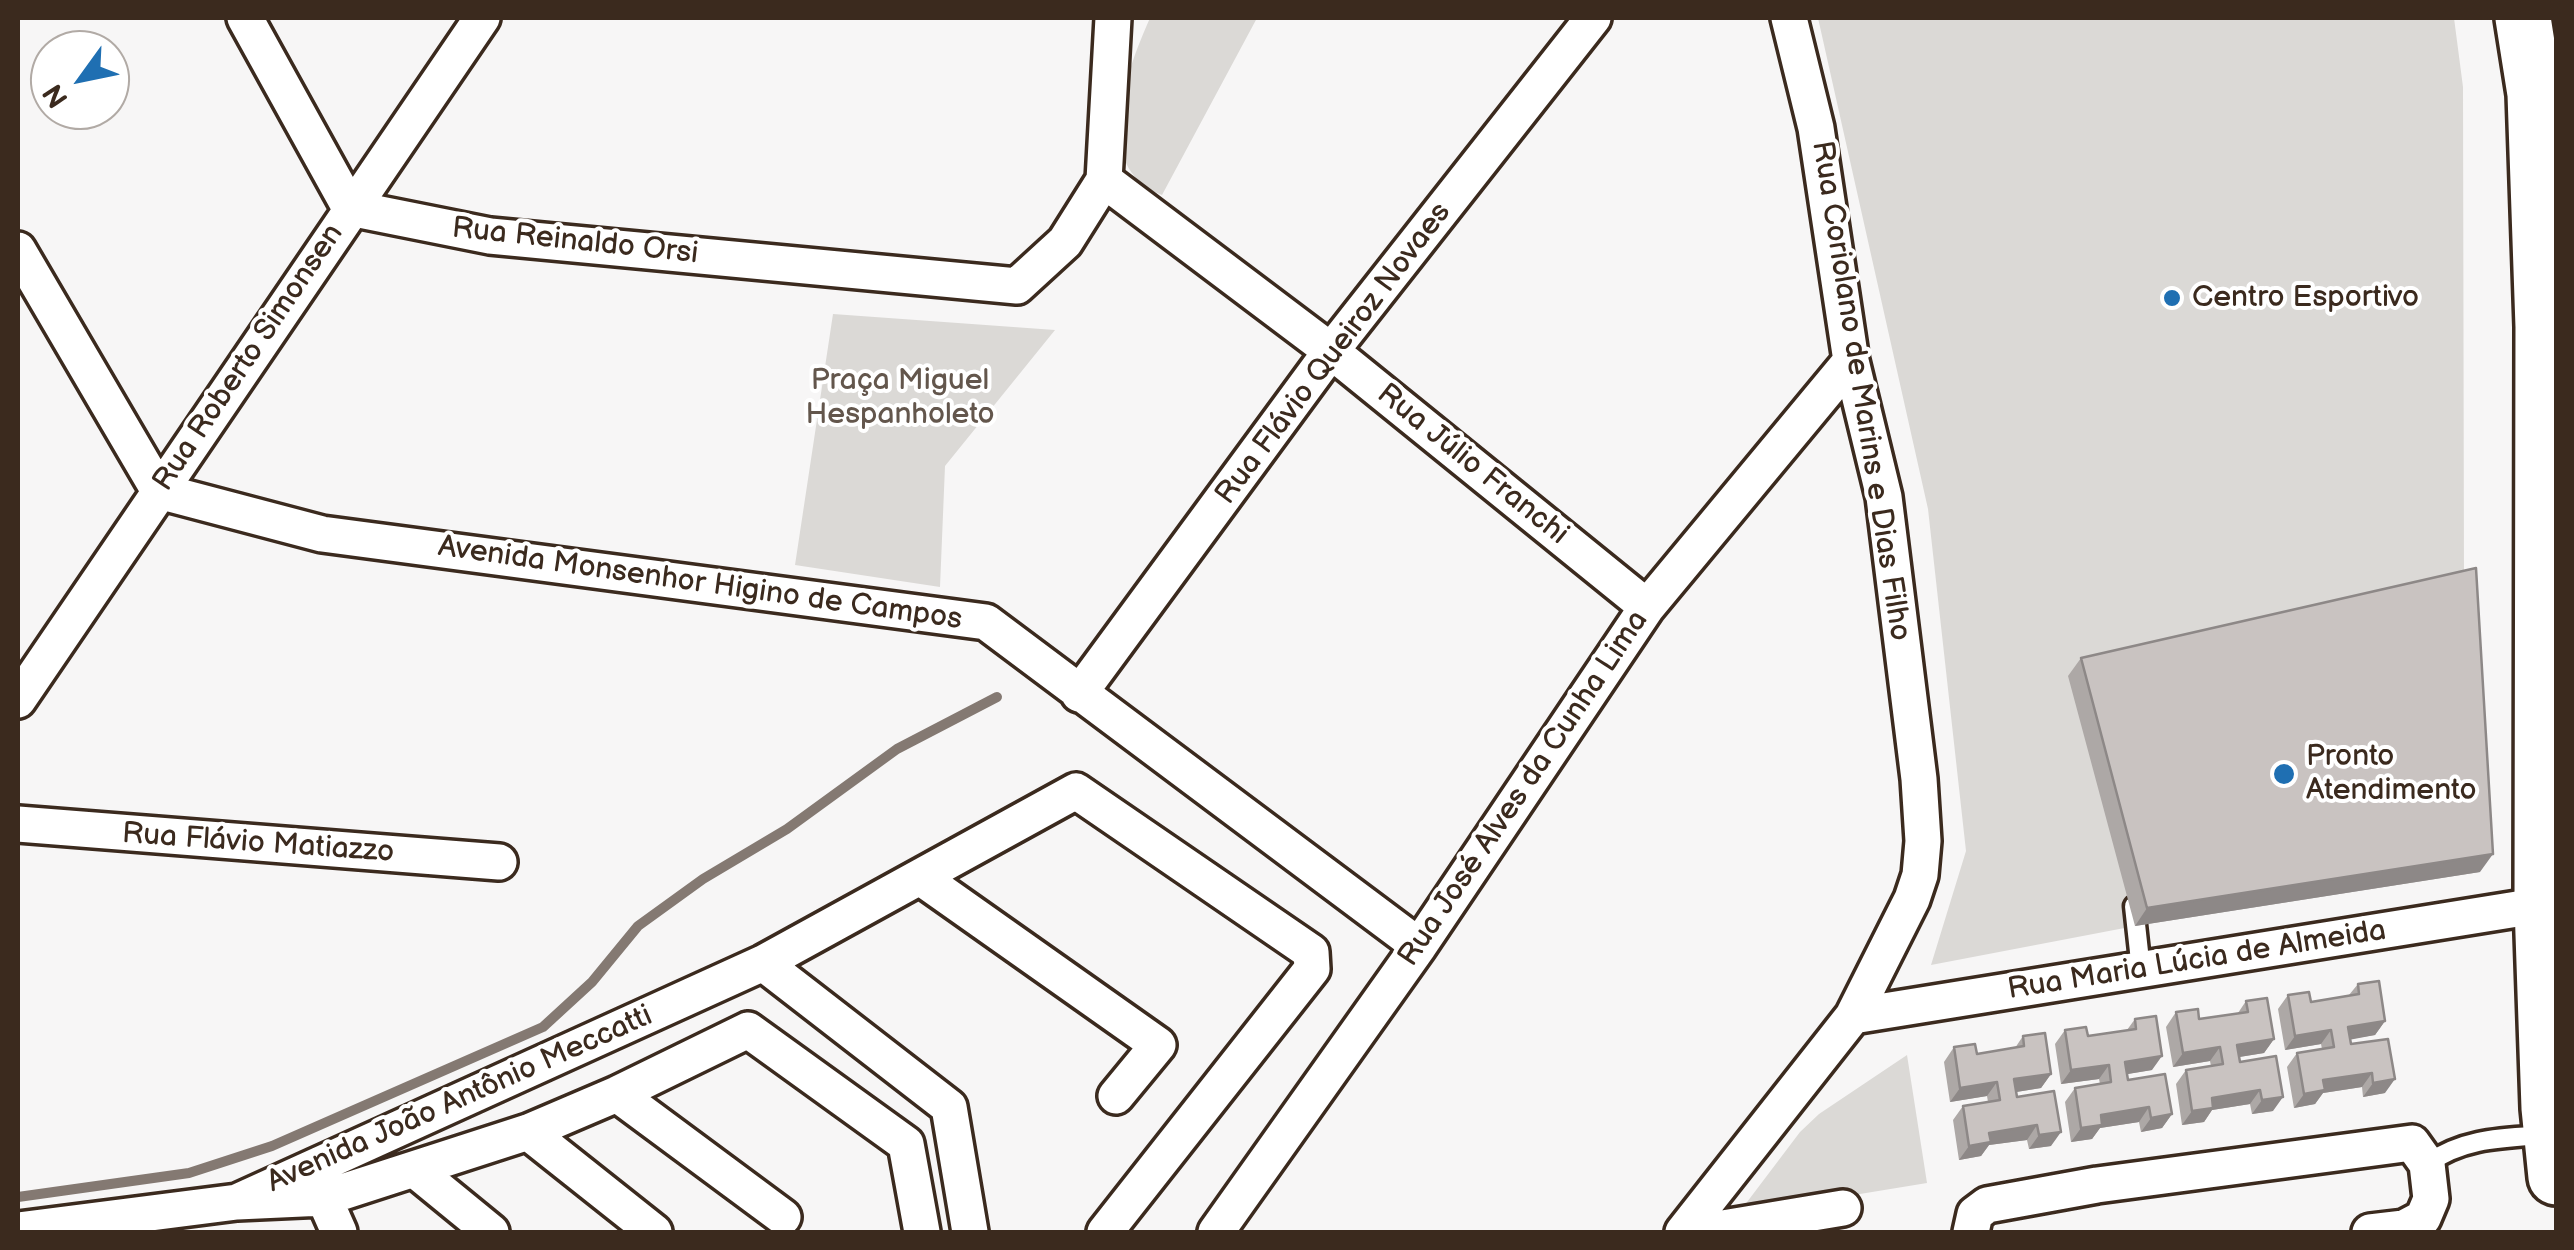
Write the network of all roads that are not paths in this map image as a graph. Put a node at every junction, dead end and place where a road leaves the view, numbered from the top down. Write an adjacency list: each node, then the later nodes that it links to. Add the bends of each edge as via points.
1 (245, 18): 8 (street)
2 (482, 18): 8 (street, Rua Roberto Simonsen)
3 (1113, 18): 7 (street)
4 (1790, 18): 11 (street, Rua Coriolano de Marins e Dias Filho, via 1816,128)
5 (2523, 18): 12 (main road, via 2536,94)
6 (1581, 22): 10 (street, Rua Flávio Queiroz Novaes)
7 (1104, 180): 8 (street, Rua Reinaldo Orsi, via 1065,242 1017,286 490,236); 10 (street, Rua Júlio Franchi)
8 (350, 208): 13 (street, Rua Roberto Simonsen)
9 (18, 250): 13 (street)
10 (1331, 351): 14 (street, Rua Júlio Franchi); 15 (street, Rua Flávio Queiroz Novaes)
11 (1851, 362): 14 (street, Rua José Alves da Cunha Lima); 25 (street, Rua Coriolano de Marins e Dias Filho, via 1884,498 1923,841 1912,899)
12 (2549, 468): 21 (main road)
13 (159, 490): 15 (street, Avenida Monsenhor Higino de Campos, via 322,534 986,622); 16 (street, Rua Roberto Simonsen)
14 (1647, 607): 22 (street, Rua José Alves da Cunha Lima)
15 (1079, 694): 22 (street, Avenida Monsenhor Higino de Campos)
16 (18, 700)
17 (18, 824): 18 (street, Rua Flávio Matiazzo)
18 (499, 862)
19 (920, 877): 23 (street, Avenida João Antônio Meccatti); 28 (street, via 1158,1046); 43 (street, Avenida João Antônio Meccatti, via 1076,791 1311,952 1312,969)
20 (2137, 887): 24 (lane, via 2132,891)
21 (2542, 905): 24 (street, Rua Maria Lúcia de Almeida); 30 (main road)
22 (1419, 946): 44 (street, Rua José Alves da Cunha Lima)
23 (764, 964): 26 (street); 34 (street, Avenida João Antônio Meccatti); 42 (street, via 949,1107)
24 (2141, 970): 25 (street, Rua Maria Lúcia de Almeida)
25 (1853, 1016): 45 (street, Rua Coriolano de Marins e Dias Filho)
26 (748, 1030): 27 (street, Avenida João Antônio Meccatti); 41 (street, via 906,1144)
27 (618, 1094): 29 (street, Avenida João Antônio Meccatti); 36 (street)
28 (1116, 1096)
29 (528, 1132): 32 (street, Avenida João Antônio Meccatti); 40 (street)
30 (2554, 1156): 31 (lane, via 2464,1144)
31 (2427, 1164): 47 (street, via 2412,1143 2098,1185 1987,1206 1974,1214); 48 (street, via 2431,1200 2423,1218)
32 (414, 1169): 33 (street, Avenida João Antônio Meccatti); 39 (street)
33 (324, 1198): 34 (street, Avenida João Antônio Meccatti); 38 (street, Avenida João Antônio Meccatti)
34 (237, 1202): 37 (street)
35 (1844, 1208): 46 (street)
36 (783, 1217)
37 (18, 1230)
38 (338, 1232)
39 (492, 1232)
40 (654, 1232)
41 (922, 1232)
42 (970, 1232)
43 (1105, 1232)
44 (1216, 1232)
45 (1683, 1232)
46 (1698, 1232)
47 (1971, 1232)
48 (2370, 1232)

